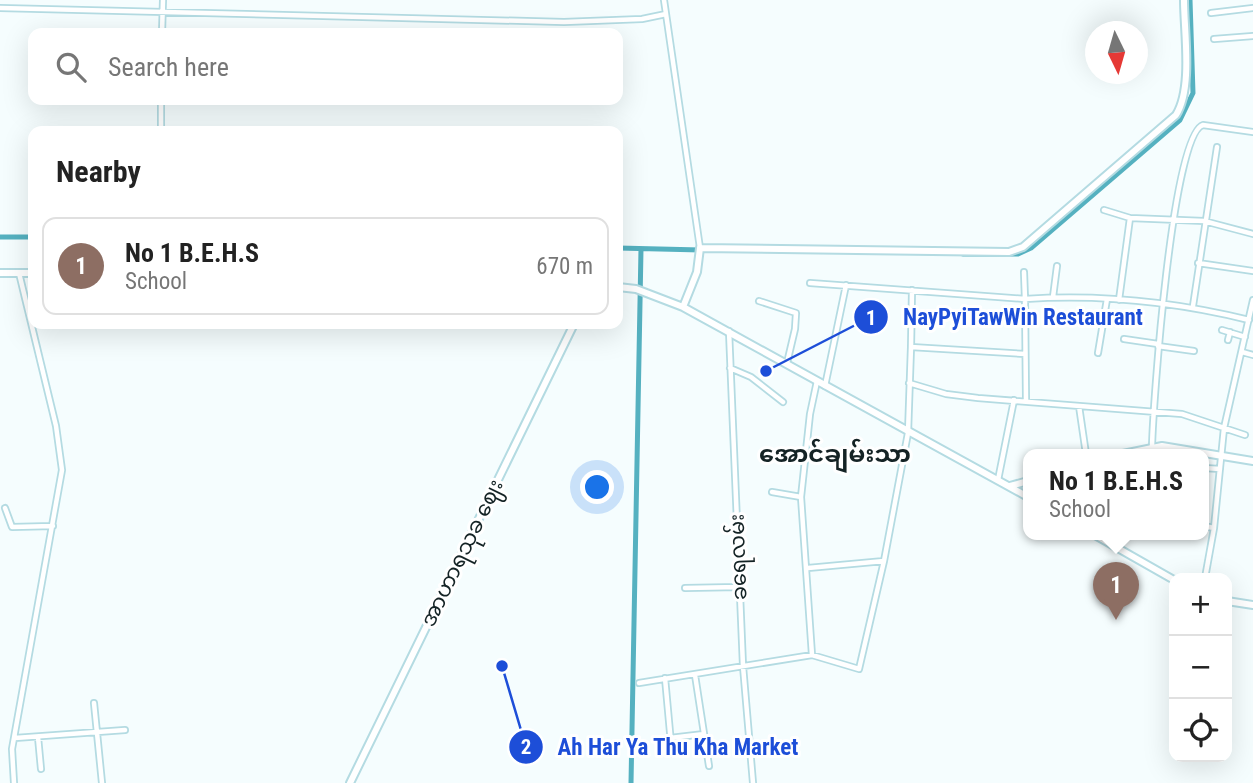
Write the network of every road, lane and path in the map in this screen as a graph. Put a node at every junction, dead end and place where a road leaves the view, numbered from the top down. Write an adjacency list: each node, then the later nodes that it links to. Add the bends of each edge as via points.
1 (163, 0): 7 (street)
2 (664, 0): 8 (street)
3 (1184, 0): 21 (street, via 1184,98 1176,115 1023,247 1009,252)
4 (0, 8): 7 (street)
5 (1253, 8): 6 (street)
6 (1211, 13)
7 (162, 14): 8 (street, via 564,22); 9 (street)
8 (666, 14): 21 (street)
9 (162, 28)
10 (1253, 36): 11 (street)
11 (1214, 38)
12 (161, 105): 13 (street)
13 (161, 126)
14 (1253, 132): 18 (street, via 1196,128 1181,175)
15 (1217, 147): 19 (street)
16 (1104, 210): 17 (street)
17 (1130, 218): 18 (street); 36 (street)
18 (1174, 220): 19 (street); 39 (street)
19 (1204, 221): 20 (street); 22 (street)
20 (1253, 234)
21 (700, 249): 41 (street, via 698,272)
22 (1198, 263): 24 (street); 40 (street)
23 (1057, 266): 33 (street)
24 (1253, 271)
25 (1024, 272): 34 (street)
26 (0, 273): 27 (street)
27 (19, 273): 28 (street); 42 (street)
28 (28, 273)
29 (810, 283): 30 (street)
30 (846, 285): 32 (street); 63 (street)
31 (623, 288): 41 (street)
32 (912, 290): 34 (street); 53 (street)
33 (1053, 297): 34 (street); 35 (street)
34 (1025, 299): 57 (street)
35 (1107, 299): 36 (street); 56 (street)
36 (1119, 300): 39 (street)
37 (1253, 300): 43 (street)
38 (759, 301): 59 (street, via 796,313)
39 (1162, 303): 40 (street); 52 (street)
40 (1193, 306): 43 (street)
41 (683, 307): 46 (street)
42 (28, 310)
43 (1249, 320): 49 (street)
44 (33, 329): 88 (street, via 60,442 62,478)
45 (572, 329): 119 (street, အာဟာရသုခ ဈေး)
46 (729, 330): 59 (street); 60 (street, ခရေလမ်း)
47 (1222, 330): 48 (street)
48 (1230, 332): 49 (street); 51 (street)
49 (1245, 337): 55 (street)
50 (1124, 339): 52 (street)
51 (1228, 340)
52 (1158, 345): 54 (street); 68 (street)
53 (911, 347): 57 (street); 62 (street)
54 (1194, 351)
55 (1242, 352): 58 (street); 69 (street)
56 (1098, 353)
57 (1025, 354): 65 (street)
58 (1253, 355)
59 (787, 363): 61 (street)
60 (730, 368): 66 (street, via 751,377); 98 (street, ခရေလမ်း)
61 (817, 381): 63 (street); 86 (street)
62 (909, 383): 64 (street, via 946,394); 70 (street)
63 (825, 386): 70 (street)
64 (1014, 400): 65 (street); 81 (street)
65 (1026, 400): 67 (street)
66 (783, 402)
67 (1079, 406): 68 (street); 73 (street)
68 (1153, 410): 69 (street); 72 (street)
69 (1224, 428): 71 (street); 77 (street)
70 (908, 433): 81 (street); 94 (street)
71 (1245, 435)
72 (1152, 447): 74 (street); 75 (street)
73 (1085, 449)
74 (1144, 449)
75 (1172, 449)
76 (1209, 453): 77 (street)
77 (1222, 454): 78 (street); 80 (street)
78 (1253, 461)
79 (1209, 468): 80 (street)
80 (1220, 469): 90 (street)
81 (998, 480): 83 (street)
82 (1023, 482): 83 (street)
83 (1010, 486): 85 (street)
84 (772, 492): 86 (street)
85 (1023, 494)
86 (801, 496): 95 (street)
87 (5, 508): 88 (street, via 12,527)
88 (53, 526): 112 (street)
89 (1209, 527): 90 (street)
90 (1214, 528): 96 (street)
91 (1104, 540): 93 (street)
92 (1112, 540): 93 (street)
93 (1109, 543): 97 (street)
94 (884, 561): 95 (street); 102 (street, via 859,669)
95 (808, 568): 102 (street)
96 (1206, 573)
97 (1169, 577)
98 (739, 587): 99 (street); 103 (street, ခရေလမ်း)
99 (685, 589)
100 (1232, 602): 101 (street)
101 (1253, 605)
102 (812, 655): 103 (street)
103 (743, 666): 104 (street); 120 (street, ခရေလမ်း)
104 (695, 674): 105 (street); 110 (street)
105 (665, 678): 106 (street); 113 (street)
106 (639, 683)
107 (94, 703): 109 (street)
108 (125, 730): 109 (street)
109 (97, 733): 111 (street); 118 (street)
110 (704, 734): 113 (street); 115 (street)
111 (38, 737): 112 (street); 116 (street)
112 (15, 738): 117 (street, via 11,758)
113 (670, 738): 114 (street)
114 (672, 754)
115 (709, 766)
116 (40, 769)
117 (14, 783)
118 (102, 783)
119 (350, 783)
120 (753, 783)

